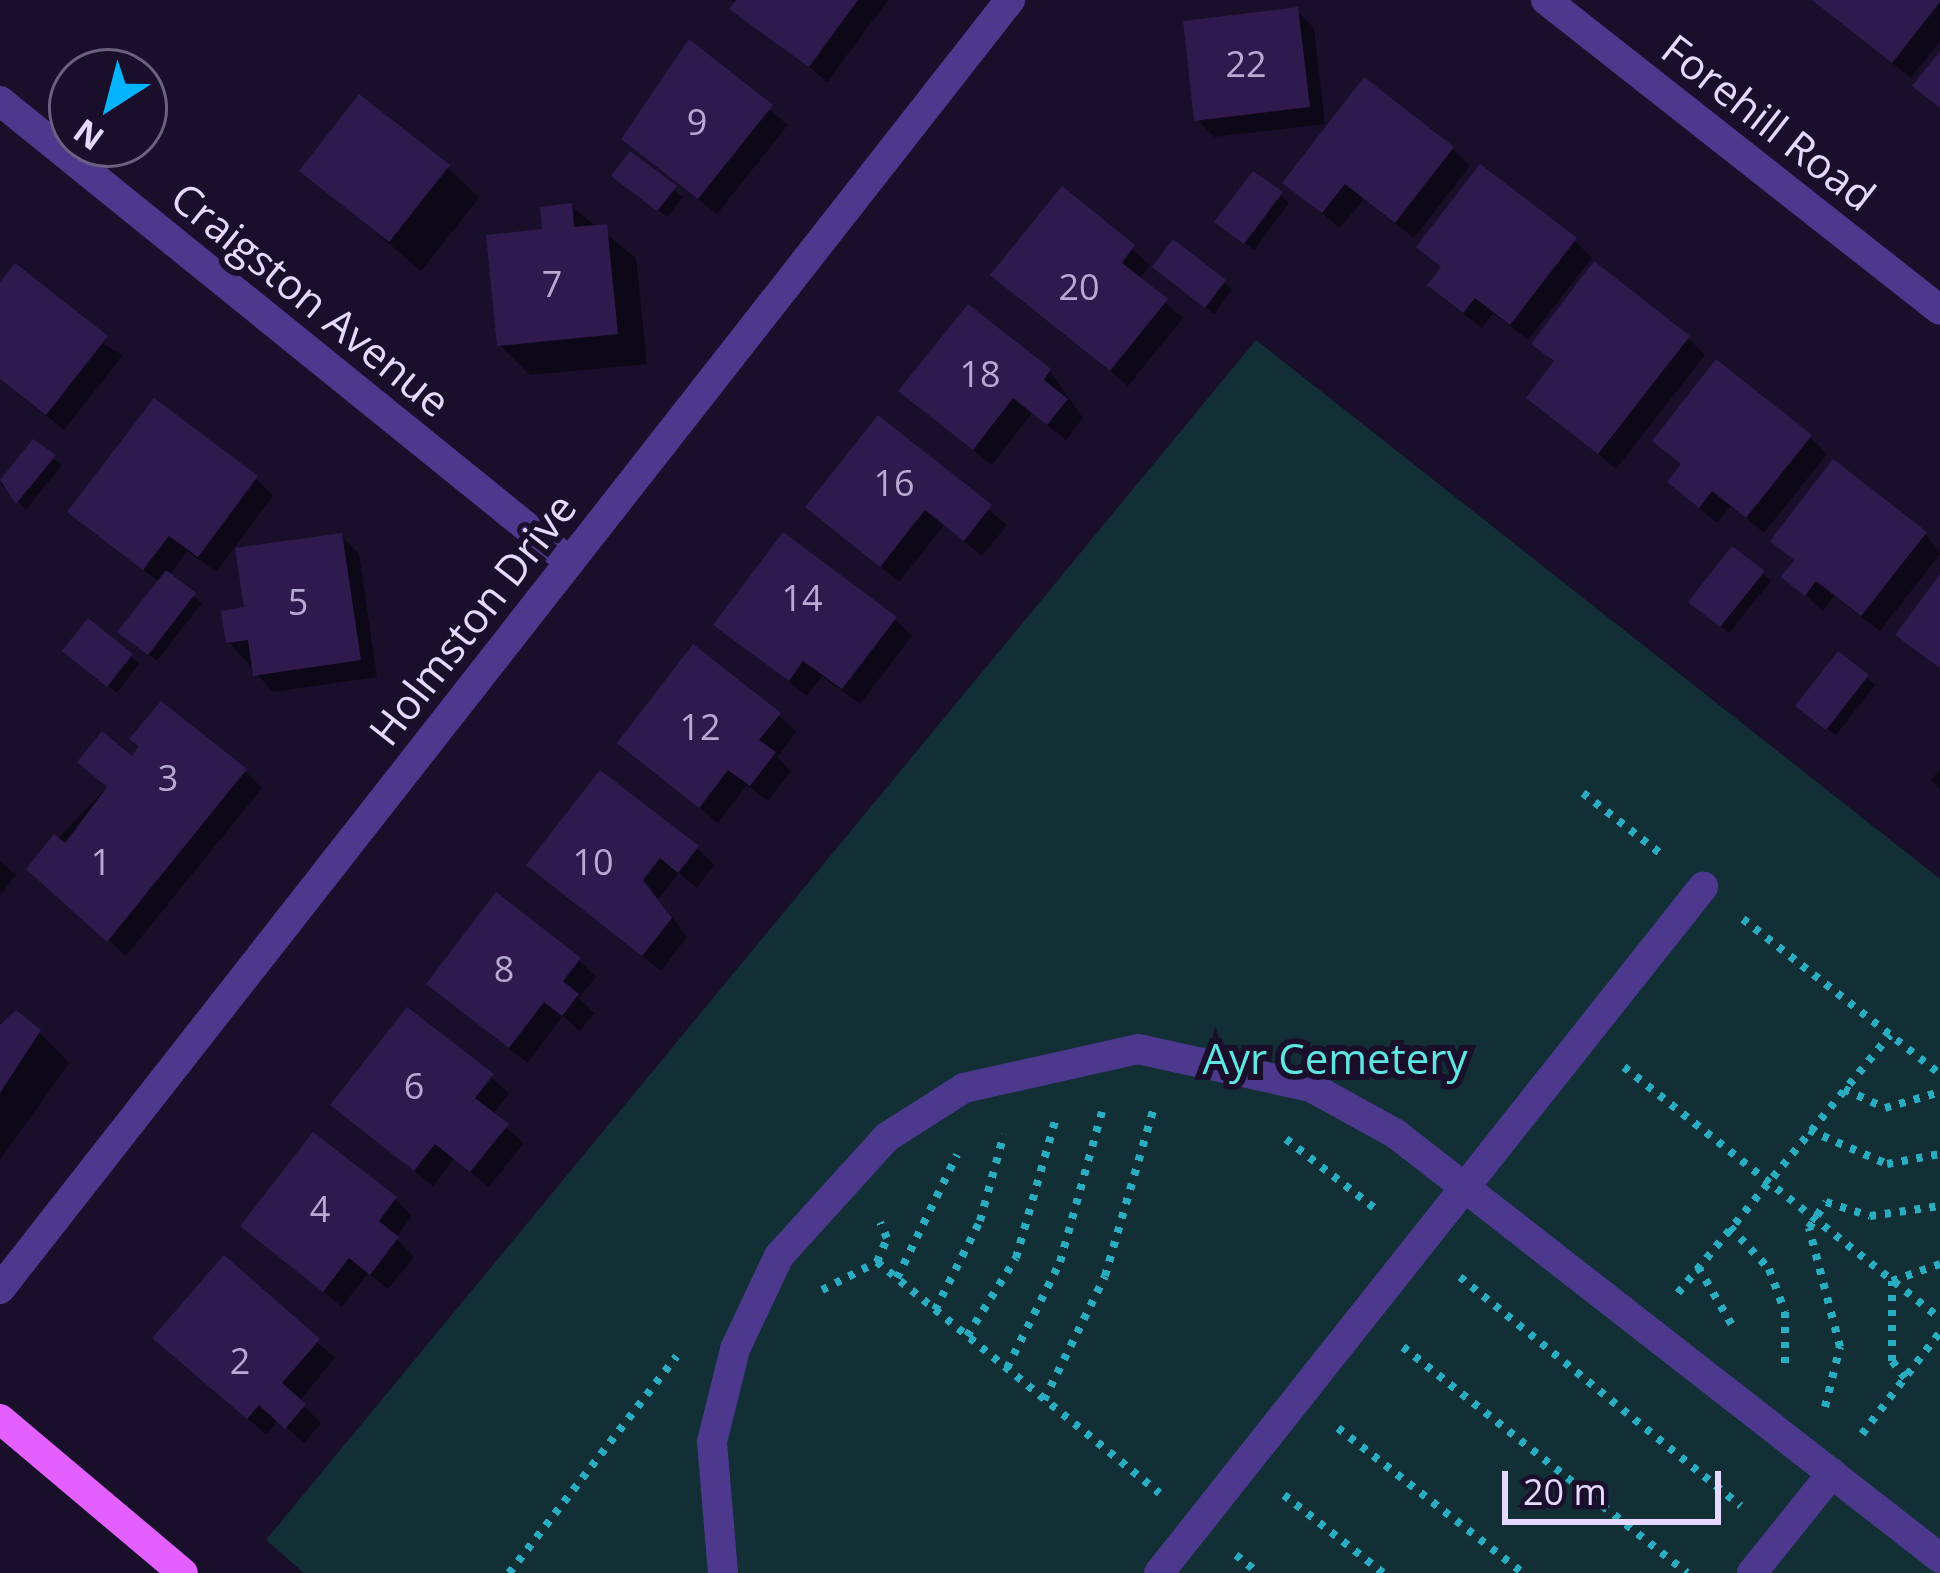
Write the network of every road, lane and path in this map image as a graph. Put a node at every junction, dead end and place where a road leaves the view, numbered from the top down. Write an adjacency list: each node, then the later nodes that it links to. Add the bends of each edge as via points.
1 (1010, 0): 5 (street, Holmston Drive)
2 (1546, 0): 4 (street, Forehill Road)
3 (0, 101): 5 (street, Craigston Avenue)
4 (1940, 310)
5 (570, 562): 31 (street, Holmston Drive)
6 (1583, 793): 7 (path)
7 (1703, 887): 8 (path); 9 (street)
8 (1890, 1035): 14 (path); 16 (path)
9 (1585, 1036): 21 (path); 22 (street)
10 (1155, 1052): 11 (street); 22 (street, via 1311,1087); 42 (path, via 1157,1094 1118,1235)
11 (1102, 1054): 12 (street); 39 (path, via 1099,1143 1060,1262)
12 (1058, 1062): 13 (street); 38 (path, via 1051,1156 1016,1258)
13 (1009, 1074): 15 (street); 32 (path, via 1002,1155)
14 (1940, 1074)
15 (964, 1088): 27 (street, via 886,1137); 29 (path, via 959,1152)
16 (1844, 1089): 17 (path, via 1885,1108); 19 (path)
17 (1940, 1092)
18 (1274, 1130): 26 (path)
19 (1809, 1130): 20 (path, via 1887,1164); 21 (path)
20 (1940, 1154)
21 (1766, 1180): 24 (path); 25 (path)
22 (1465, 1189): 26 (street); 36 (street)
23 (1940, 1206): 24 (path, via 1870,1216 1826,1202)
24 (1815, 1218): 30 (path); 45 (path, via 1840,1348 1834,1395)
25 (1730, 1227): 36 (path); 43 (path, via 1759,1252 1785,1312 1786,1365)
26 (1420, 1244): 34 (street); 49 (path)
27 (779, 1256): 29 (path, via 824,1292 878,1262); 33 (street)
28 (1940, 1264): 30 (path)
29 (897, 1278): 32 (path)
30 (1892, 1280): 35 (path); 40 (path, via 1892,1361)
31 (0, 1289)
32 (935, 1310): 38 (path)
33 (749, 1312): 52 (path, via 718,1303); 53 (street, via 712,1442)
34 (1364, 1316): 41 (street); 58 (path)
35 (1940, 1318)
36 (1647, 1331): 43 (street)
37 (1940, 1332): 40 (path)
38 (967, 1336): 39 (path)
39 (1007, 1368): 42 (path)
40 (1905, 1378): 47 (path)
41 (1299, 1397): 46 (street); 57 (path)
42 (1044, 1400): 48 (path)
43 (1761, 1418): 45 (street)
44 (0, 1419): 51 (main road)
45 (1798, 1449): 47 (street)
46 (1245, 1465): 48 (street); 56 (path)
47 (1832, 1473): 49 (street); 50 (street)
48 (1198, 1524): 54 (street); 55 (path)
49 (1780, 1538): 59 (street)
50 (1935, 1559)
51 (184, 1573)
52 (509, 1573)
53 (723, 1573)
54 (1159, 1573)
55 (1258, 1573)
56 (1383, 1573)
57 (1523, 1573)
58 (1687, 1573)
59 (1752, 1573)

